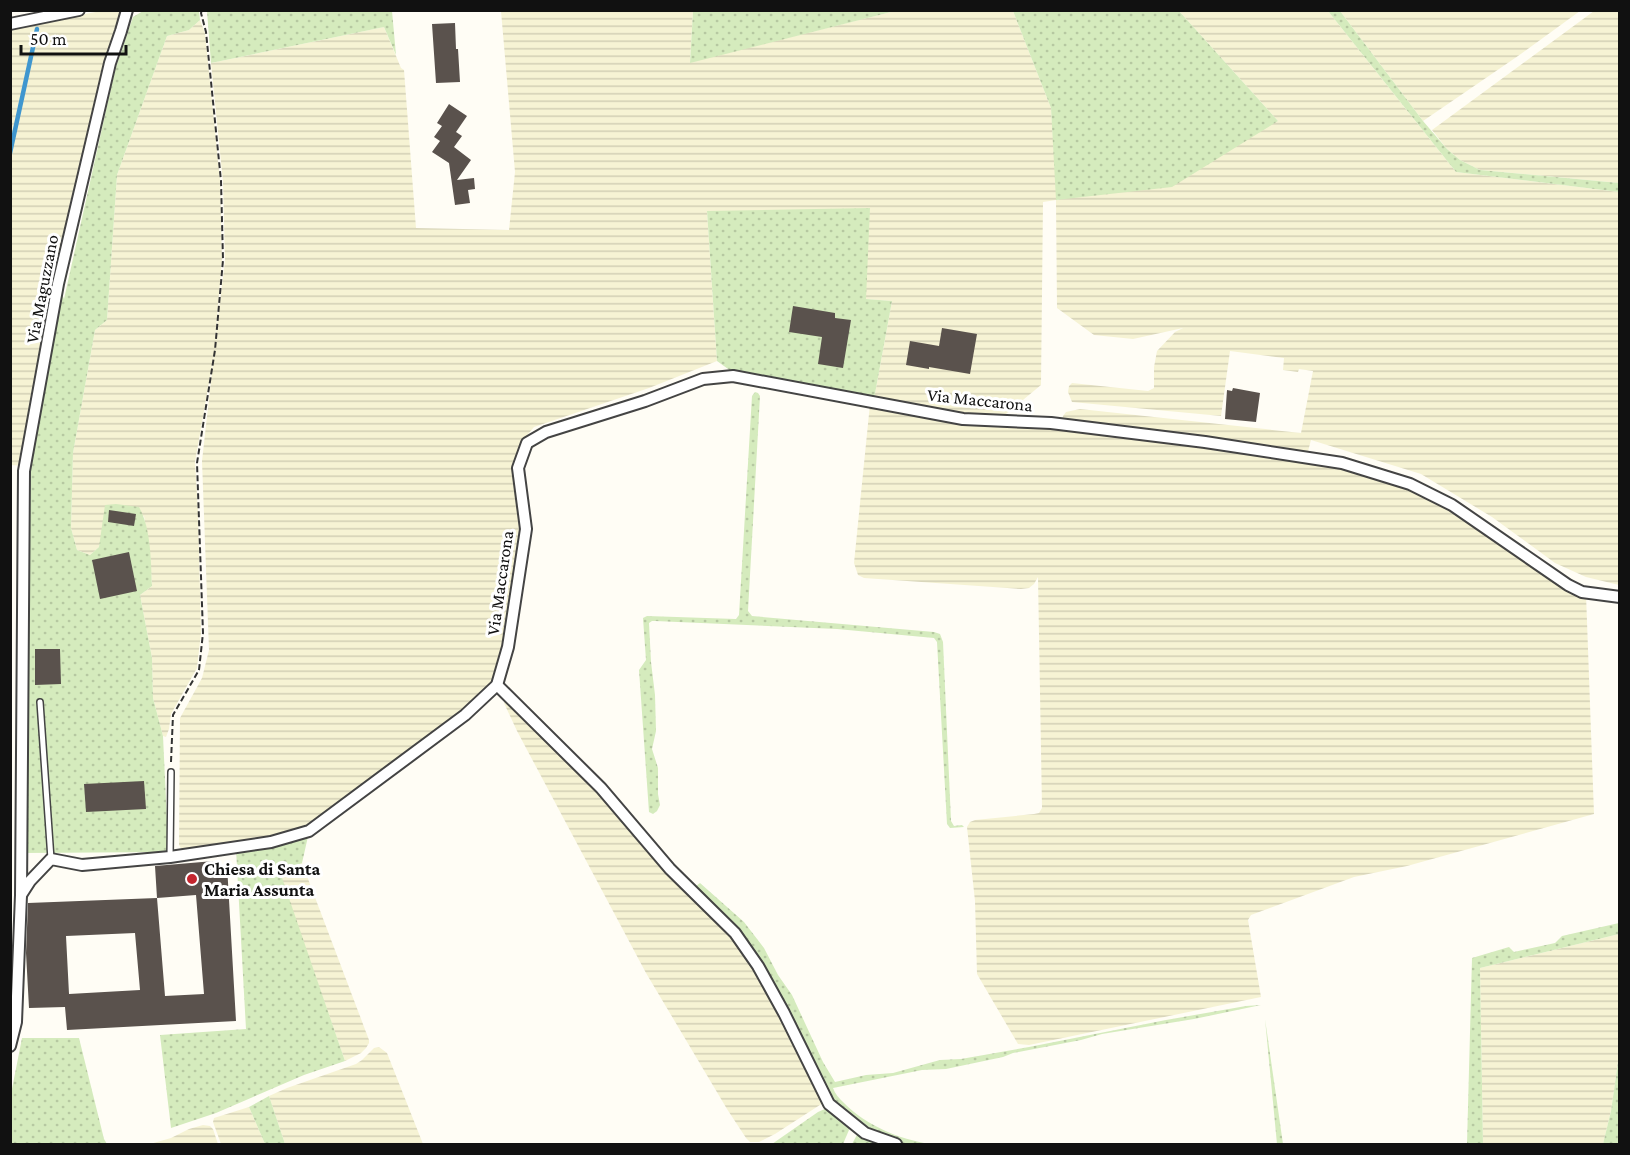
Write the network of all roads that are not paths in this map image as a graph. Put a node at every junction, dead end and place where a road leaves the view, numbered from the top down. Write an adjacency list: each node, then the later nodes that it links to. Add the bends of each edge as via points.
1 (79, 10): 3 (street)
2 (127, 10): 10 (street, Via Maguzzano, via 110,63 58,284 24,471)
3 (10, 24)
4 (1620, 597): 5 (street, Via Maccarona, via 1582,592 1452,505 1410,484 1342,463 1051,423 963,419 733,376 702,380 546,432 527,443 518,468 526,529 508,647)
5 (497, 685): 8 (street, via 465,715 309,831 271,842); 12 (street, via 601,788 670,869 735,933 784,1013 829,1104 865,1133)
6 (40, 702): 9 (lane)
7 (171, 772): 8 (lane)
8 (170, 856): 9 (street, via 82,865)
9 (51, 859): 10 (street)
10 (21, 895): 11 (street, Via Maguzzano, via 16,1022)
11 (10, 1046)
12 (896, 1144)

